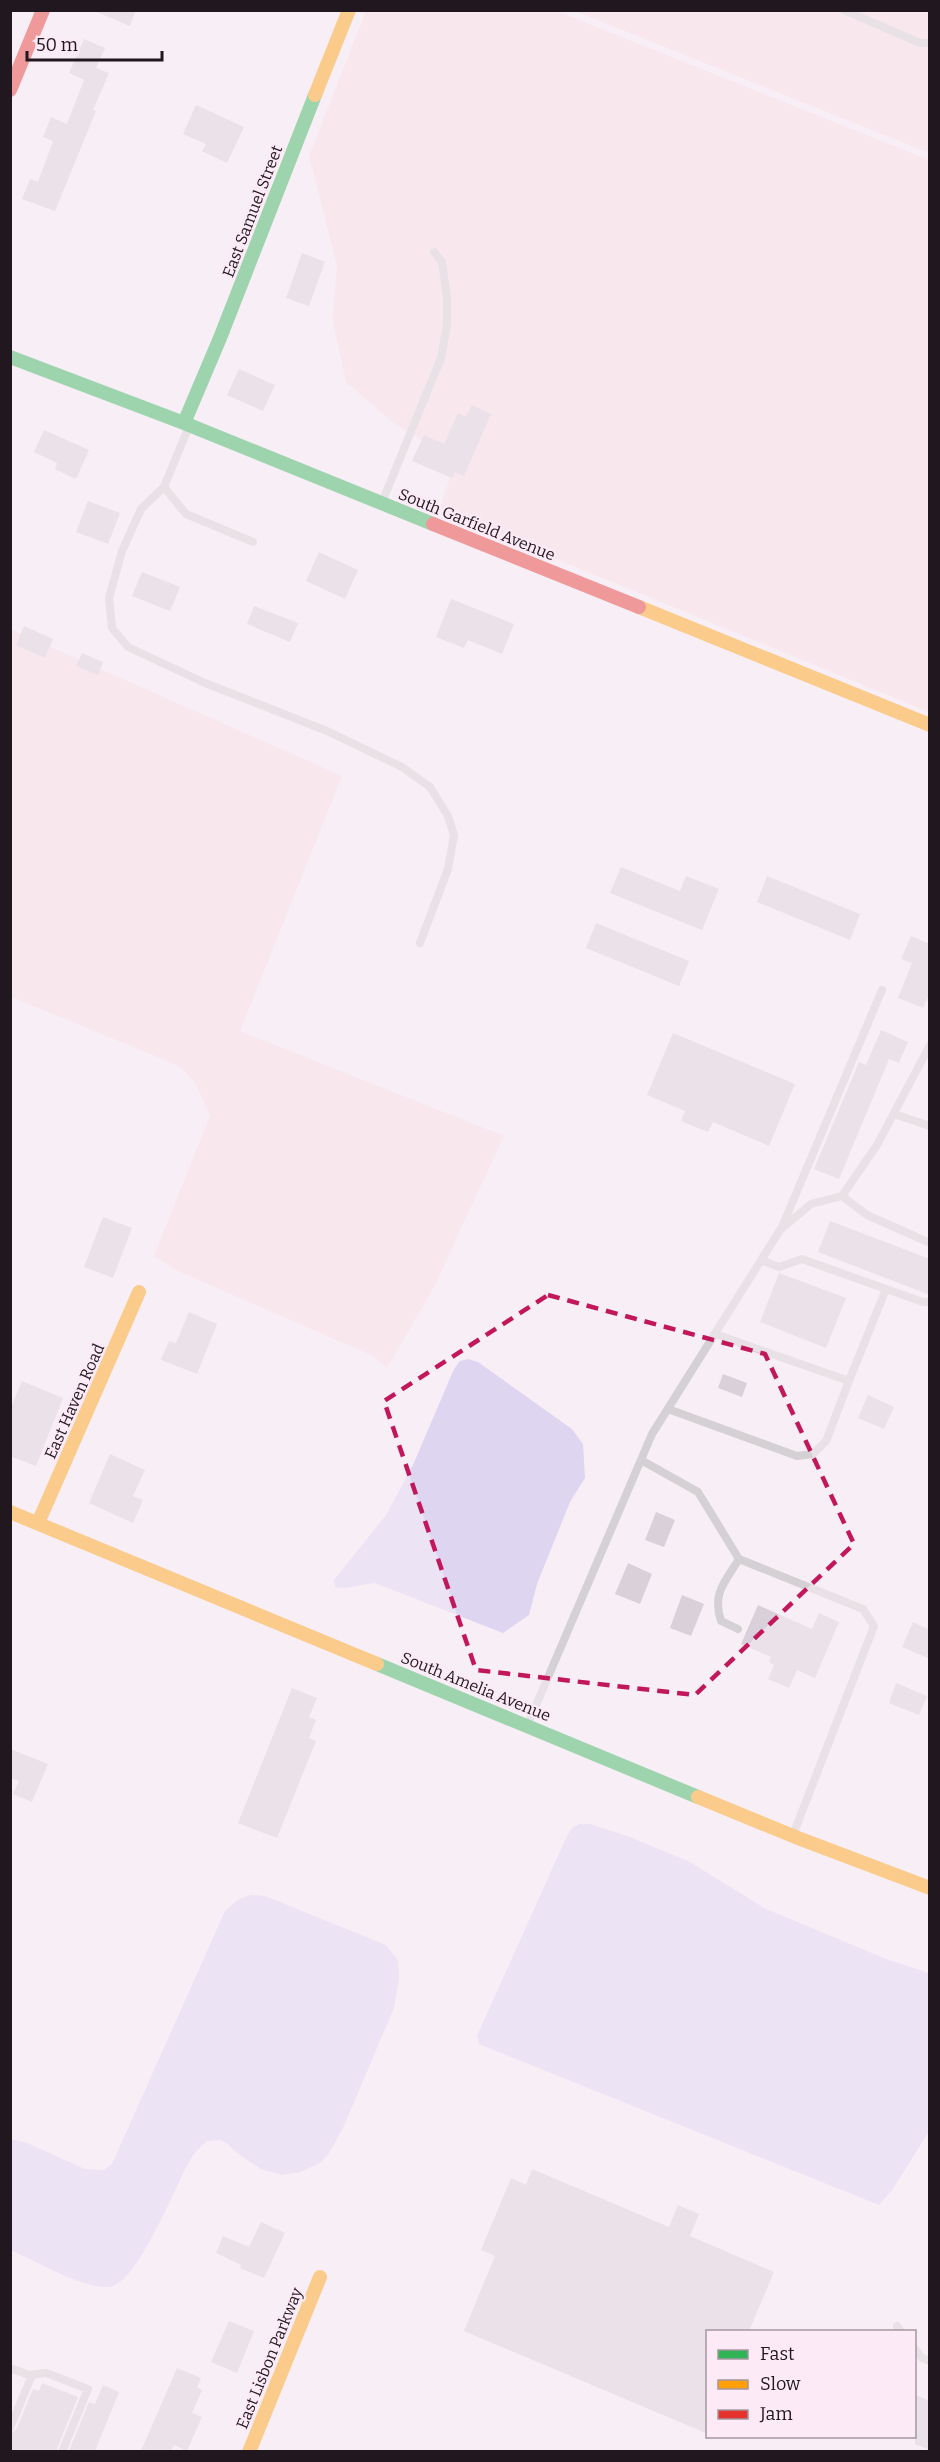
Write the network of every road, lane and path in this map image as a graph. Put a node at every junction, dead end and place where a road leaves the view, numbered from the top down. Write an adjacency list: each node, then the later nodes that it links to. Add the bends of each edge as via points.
1 (43, 10): 5 (street)
2 (348, 10): 8 (street, East Samuel Street)
3 (844, 10): 4 (lane, via 920,43)
4 (930, 43)
5 (10, 90)
6 (434, 252): 10 (lane, via 442,262 447,297 441,358)
7 (10, 357): 8 (street, South Garfield Avenue)
8 (186, 424): 9 (lane); 10 (street, South Garfield Avenue)
9 (164, 487): 11 (lane, via 186,514); 13 (lane, via 141,509 122,551 109,598 112,628 128,647 205,683 327,731 402,767 430,787 448,816 454,835 448,869)
10 (382, 503): 12 (street, South Garfield Avenue)
11 (253, 542)
12 (930, 725)
13 (420, 943)
14 (882, 990): 19 (lane)
15 (930, 1045): 16 (lane)
16 (894, 1114): 17 (lane); 18 (lane)
17 (930, 1126)
18 (842, 1196): 19 (lane, via 811,1204); 20 (lane, via 867,1215)
19 (780, 1230): 21 (lane)
20 (930, 1243)
21 (761, 1260): 22 (lane, via 779,1267 802,1259); 25 (lane)
22 (886, 1289): 24 (lane); 26 (lane)
23 (139, 1292): 30 (street, East Haven Road)
24 (930, 1302)
25 (715, 1334): 26 (lane); 27 (lane)
26 (849, 1381): 27 (lane, via 826,1441 813,1454 797,1456)
27 (668, 1409): 28 (lane)
28 (641, 1460): 31 (lane, via 698,1492); 33 (lane)
29 (10, 1512): 30 (street, South Amelia Avenue)
30 (38, 1523): 33 (street, South Amelia Avenue)
31 (739, 1559): 32 (lane, via 720,1591 716,1606 721,1621); 34 (lane, via 863,1609 874,1626)
32 (738, 1629)
33 (527, 1724): 34 (street, South Amelia Avenue)
34 (793, 1836): 35 (street, South Amelia Avenue)
35 (930, 1888)
36 (320, 2277): 43 (street, East Lisbon Parkway)
37 (916, 2349): 38 (lane)
38 (930, 2361)
39 (10, 2368): 40 (lane)
40 (32, 2375): 41 (lane); 42 (lane, via 46,2373 88,2389)
41 (10, 2428)
42 (62, 2451)
43 (249, 2451)

